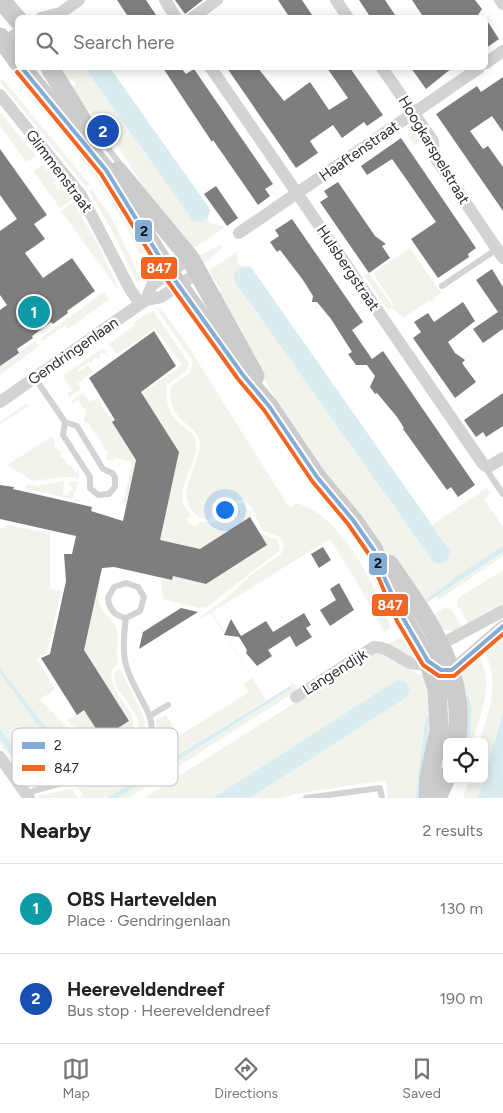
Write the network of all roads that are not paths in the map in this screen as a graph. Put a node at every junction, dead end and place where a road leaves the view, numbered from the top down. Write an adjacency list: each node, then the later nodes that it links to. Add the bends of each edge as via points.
1 (1, 0): 12 (street)
2 (79, 0): 8 (street)
3 (165, 0): 9 (street)
4 (217, 0): 10 (street)
5 (336, 0): 11 (street)
6 (500, 0): 7 (street)
7 (503, 4)
8 (59, 15)
9 (174, 15)
10 (196, 15)
11 (346, 15)
12 (15, 16)
13 (503, 51): 14 (street)
14 (488, 62)
15 (28, 70): 26 (street, via 106,170)
16 (51, 70): 25 (street, via 113,166)
17 (212, 70): 22 (street, Hulsbergstraat)
18 (383, 70): 21 (street, Hoogkarspelstraat)
19 (476, 70): 21 (street, Haaftenstraat)
20 (0, 95): 28 (street, Glimmenstraat, via 81,195 130,289)
21 (413, 113): 22 (street, Haaftenstraat); 24 (street, Hoogkarspelstraat, via 432,141 434,156)
22 (298, 194): 23 (street, Haaftenstraat); 34 (street, Hulsbergstraat)
23 (239, 233)
24 (500, 253): 27 (lane)
25 (194, 265): 26 (street, Gendringenlaan); 31 (street)
26 (174, 279): 28 (street, Gendringenlaan, via 152,285); 31 (street, via 243,375)
27 (442, 286)
28 (143, 302): 29 (street, Gendringenlaan)
29 (35, 378): 30 (street, Gendringenlaan); 32 (lane)
30 (0, 402)
31 (270, 406): 36 (street, via 317,477)
32 (65, 422): 32 (lane, via 63,434 90,477 90,488 98,495 109,494 115,487 112,472 103,469 77,426)
33 (503, 458): 34 (street)
34 (488, 467): 35 (lane)
35 (503, 494)
36 (374, 550): 40 (street, via 390,564); 41 (street, via 403,618)
37 (503, 611): 40 (street)
38 (126, 618): 38 (lane, via 111,611 108,598 114,587 126,582 138,587 144,597 140,611); 45 (lane, via 125,664)
39 (503, 626): 42 (street)
40 (439, 643): 41 (street, via 431,650); 42 (street)
41 (428, 661): 42 (street, via 441,670); 43 (street, Langendijk, via 412,665 383,648 374,647); 55 (street, via 437,689 439,712)
42 (452, 670): 47 (street, via 459,705)
43 (296, 697)
44 (168, 705): 45 (lane)
45 (151, 715): 46 (lane)
46 (150, 728)
47 (456, 738)
48 (0, 757): 49 (street)
49 (12, 774)
50 (444, 783): 56 (street)
51 (60, 786): 52 (lane)
52 (28, 796)
53 (306, 798): 54 (lane, via 380,788)
54 (382, 798)
55 (428, 798)
56 (437, 798)

